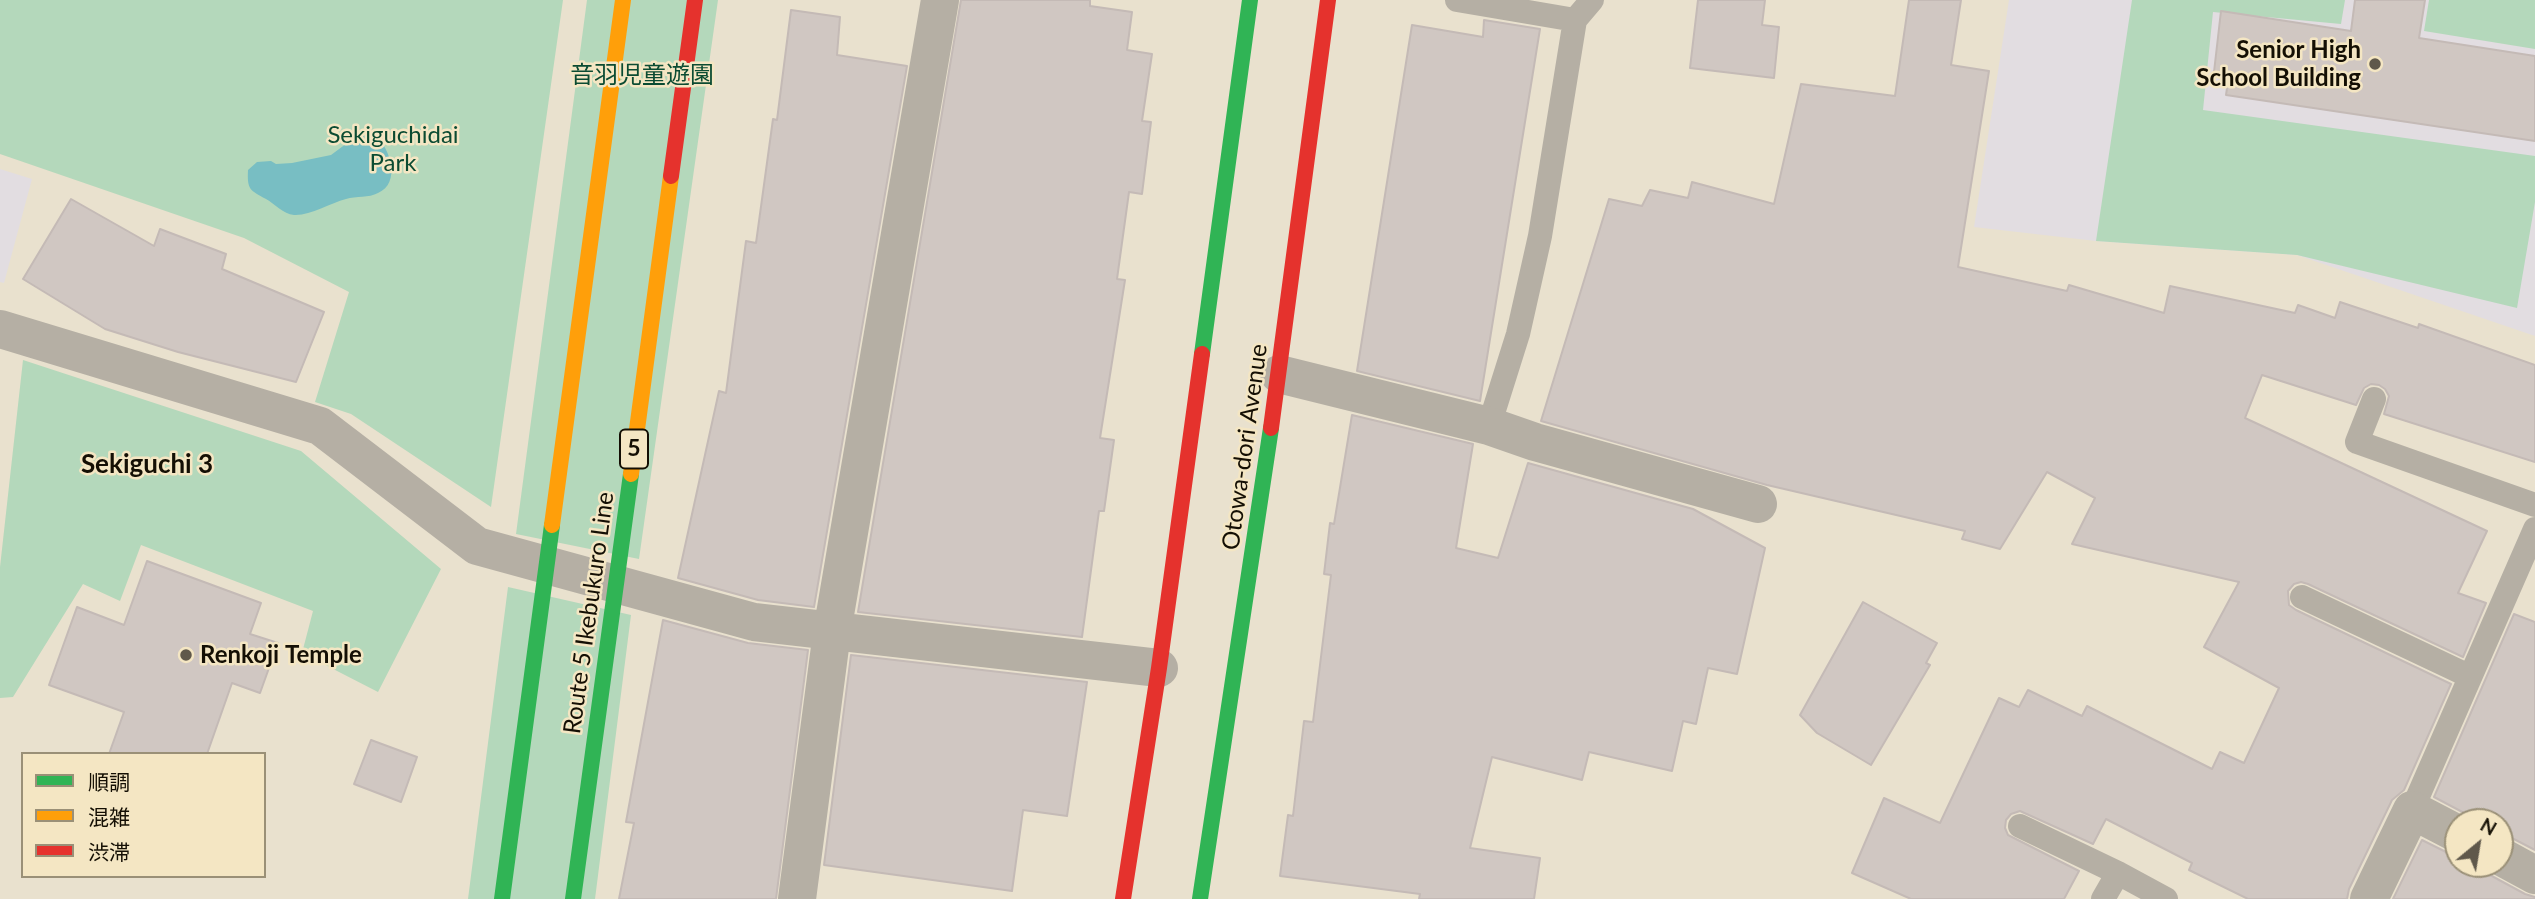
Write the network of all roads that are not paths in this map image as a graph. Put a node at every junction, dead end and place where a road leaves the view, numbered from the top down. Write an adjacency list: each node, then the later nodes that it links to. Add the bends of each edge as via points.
1 (624, 0): 26 (main road, Route 5 Ikebukuro Line, bridge)
2 (695, 0): 27 (main road, Route 5 Ikebukuro Line / 5, bridge)
3 (940, 0): 17 (street)
4 (1250, 0): 18 (main road)
5 (1328, 0): 10 (main road, Otowa-dori Avenue)
6 (1457, 0): 8 (lane)
7 (1592, 0): 8 (lane)
8 (1575, 20): 12 (lane, via 1537,248 1518,334)
9 (0, 329): 17 (street, via 320,426 477,546 754,622)
10 (1279, 374): 12 (street); 30 (main road, Otowa-dori Avenue)
11 (2374, 399): 14 (lane, via 2357,442)
12 (1489, 426): 13 (street)
13 (1758, 505)
14 (2535, 505)
15 (2535, 529): 19 (lane)
16 (2302, 597): 19 (lane)
17 (832, 632): 18 (street); 28 (street)
18 (1159, 668): 29 (main road)
19 (2469, 676): 20 (lane)
20 (2412, 810): 22 (street); 33 (street)
21 (2020, 826): 24 (lane)
22 (2444, 827)
23 (2514, 864): 25 (street)
24 (2118, 873): 31 (lane); 32 (lane)
25 (2535, 875)
26 (502, 899)
27 (573, 899)
28 (800, 899)
29 (1124, 899)
30 (1200, 899)
31 (2103, 899)
32 (2166, 899)
33 (2369, 899)

